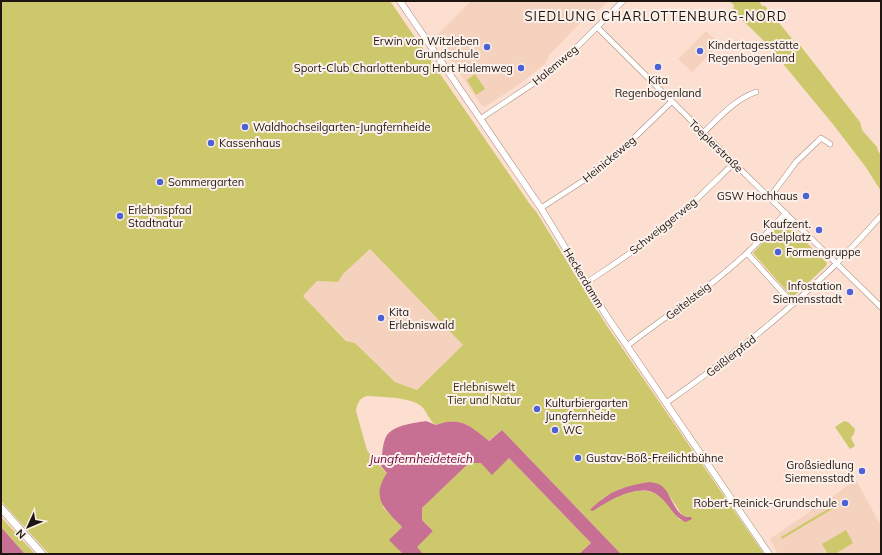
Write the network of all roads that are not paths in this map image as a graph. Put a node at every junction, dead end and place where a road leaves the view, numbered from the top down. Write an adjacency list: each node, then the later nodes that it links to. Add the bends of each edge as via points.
1 (400, 1): 6 (street, Heckerdamm)
2 (623, 1): 3 (street, Halemweg)
3 (597, 27): 5 (street, Toeplerstraße); 6 (street, Halemweg, via 534,83)
4 (756, 92): 7 (street, via 740,100)
5 (671, 102): 7 (street, Toeplerstraße); 11 (street, Heinickeweg, via 592,175)
6 (480, 119): 11 (street, Heckerdamm)
7 (704, 133): 9 (street, Toeplerstraße)
8 (830, 144): 10 (street, via 821,138 790,169)
9 (734, 163): 10 (street, Toeplerstraße); 16 (street, Schweiggerweg, via 660,232)
10 (770, 197): 12 (street, Toeplerstraße)
11 (541, 208): 16 (street, Heckerdamm)
12 (786, 213): 14 (street, Geitelsteig); 15 (street, Toeplerstraße)
13 (881, 216): 15 (street, Geißlerpfad)
14 (747, 253): 17 (street); 19 (street, Geitelsteig, via 686,304)
15 (836, 264): 17 (street, Geißlerpfad); 18 (street, Toeplerstraße)
16 (586, 283): 19 (street, Heckerdamm)
17 (793, 304): 20 (street, Geißlerpfad, via 742,348)
18 (881, 307)
19 (627, 346): 20 (street, Heckerdamm)
20 (666, 403): 23 (street, Heckerdamm)
21 (1, 508): 22 (main road)
22 (42, 554)
23 (769, 554)

